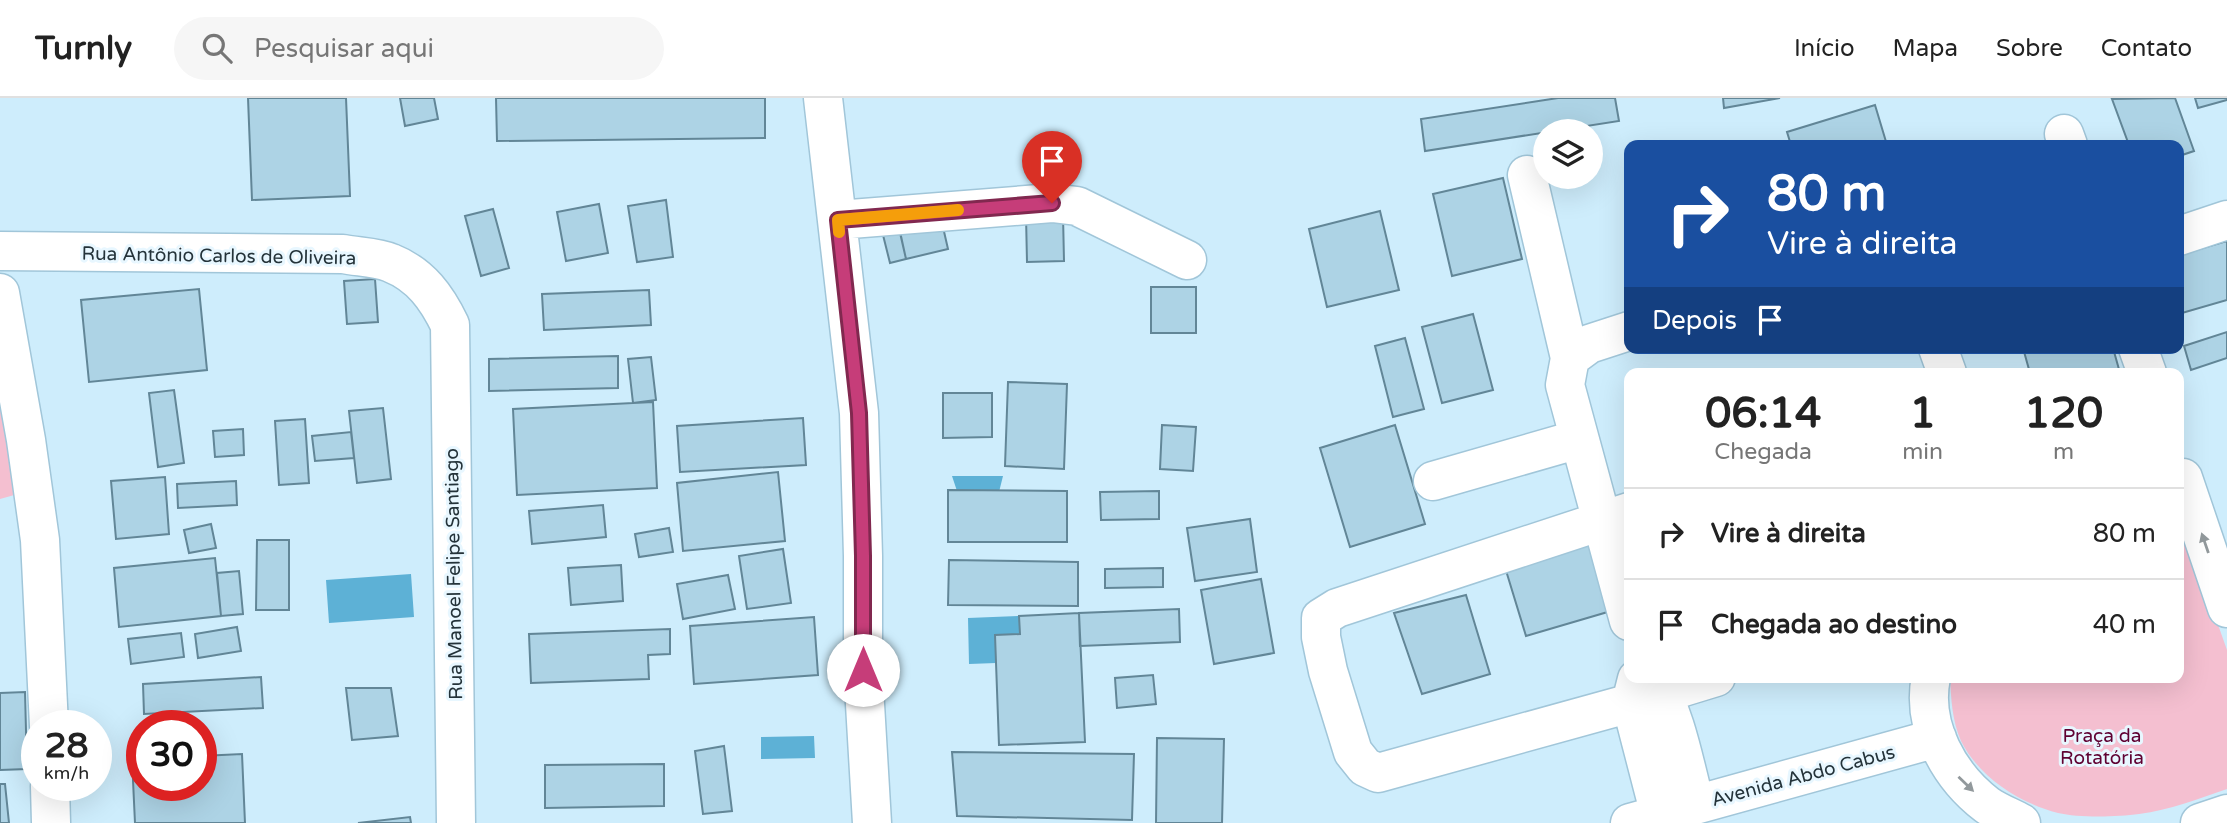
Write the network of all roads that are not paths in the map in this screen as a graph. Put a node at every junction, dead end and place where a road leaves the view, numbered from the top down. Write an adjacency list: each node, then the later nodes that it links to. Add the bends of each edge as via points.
1 (823, 98): 3 (street)
2 (1527, 175): 11 (street)
3 (838, 220): 7 (street, via 1052,203 1087,210); 28 (street, via 859,413 863,670)
4 (2227, 220): 5 (street)
5 (2184, 234)
6 (0, 251): 9 (street, Rua Antônio Carlos de Oliveira, via 343,254 391,263 423,284 438,300)
7 (1187, 260)
8 (0, 293): 21 (street, via 40,540)
9 (450, 325): 27 (street, Rua Manoel Felipe Santiago)
10 (1624, 333): 11 (street, via 1589,344)
11 (1570, 358): 12 (street, via 1565,385)
12 (1579, 439): 13 (street); 15 (street)
13 (1433, 481)
14 (2184, 486): 17 (street, one-way to 14)
15 (1615, 516): 16 (street); 20 (street, via 1338,608 1321,618 1321,637 1353,752 1365,767 1378,773)
16 (1624, 584)
17 (2227, 608)
18 (1678, 683): 20 (street)
19 (1930, 683): 22 (street)
20 (1646, 688): 24 (street)
21 (47, 710)
22 (1937, 738): 24 (street, Avenida Abdo Cabus); 29 (street, one-way to 29, via 1958,777 1988,805)
23 (50, 801): 26 (street)
24 (1662, 814)
25 (2227, 814): 30 (street)
26 (51, 823)
27 (456, 823)
28 (872, 823)
29 (2021, 823)
30 (2200, 823)

